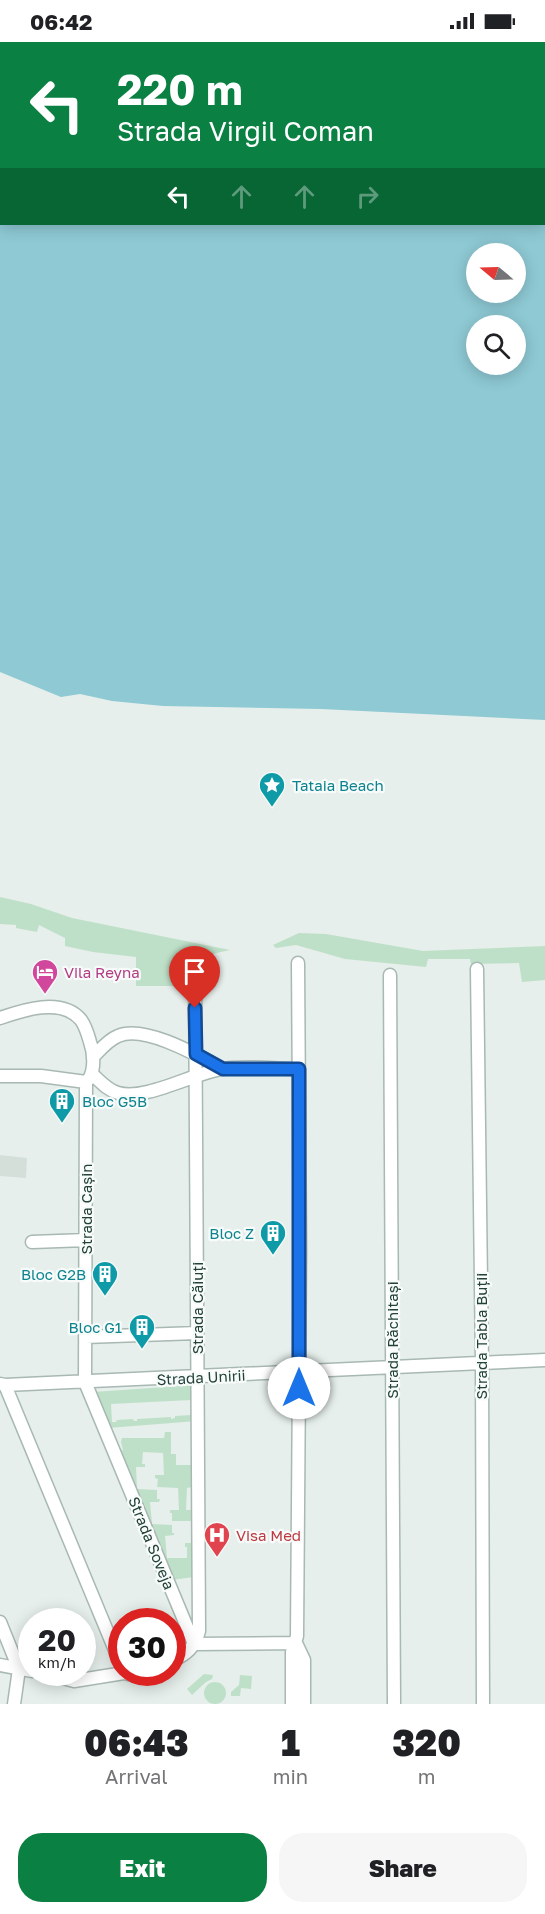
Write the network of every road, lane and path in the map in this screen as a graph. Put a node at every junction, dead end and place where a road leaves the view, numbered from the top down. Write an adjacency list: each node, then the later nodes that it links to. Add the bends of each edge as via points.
1 (298, 963): 9 (street)
2 (477, 969): 18 (street, Strada Tabla Buții)
3 (195, 971): 6 (street, Strada Căiuți)
4 (390, 975): 19 (street, Strada Răchitași)
5 (0, 1018): 7 (street, Strada Cașin, via 26,1010 55,1008 74,1014 85,1027)
6 (196, 1054): 7 (street, via 131,1033 117,1036); 8 (street); 10 (street, Strada Căiuți)
7 (93, 1057): 12 (street, Strada Cașin)
8 (223, 1069): 9 (street); 10 (street)
9 (299, 1069): 20 (street)
10 (196, 1075): 12 (street, via 137,1095 119,1094); 15 (street, Strada Căiuți)
11 (0, 1076): 12 (street)
12 (89, 1078): 13 (street, Strada Cașin)
13 (86, 1240): 14 (street); 16 (street, Strada Cașin)
14 (32, 1242)
15 (197, 1333): 16 (street); 21 (street, Strada Căiuți)
16 (86, 1337): 22 (street, Strada Cașin)
17 (545, 1360): 18 (street, Strada Unirii)
18 (482, 1363): 19 (street, Strada Unirii); 37 (street, Strada Tabla Buții)
19 (392, 1367): 20 (street, Strada Unirii); 36 (street, Strada Răchitași)
20 (299, 1372): 21 (street, Strada Unirii); 26 (street)
21 (198, 1377): 22 (street, Strada Unirii); 27 (street, Strada Căiuți, via 199,1631)
22 (85, 1382): 23 (street, Strada Unirii); 27 (street, Strada Soveja)
23 (3, 1384): 25 (street)
24 (0, 1622): 29 (street)
25 (108, 1634)
26 (296, 1643): 27 (street); 34 (street, via 292,1652); 35 (street, via 304,1660)
27 (194, 1644): 28 (street)
28 (186, 1655)
29 (18, 1657)
30 (0, 1665): 31 (street)
31 (18, 1669)
32 (20, 1686): 33 (street)
33 (14, 1704)
34 (292, 1704)
35 (304, 1704)
36 (394, 1704)
37 (483, 1704)

